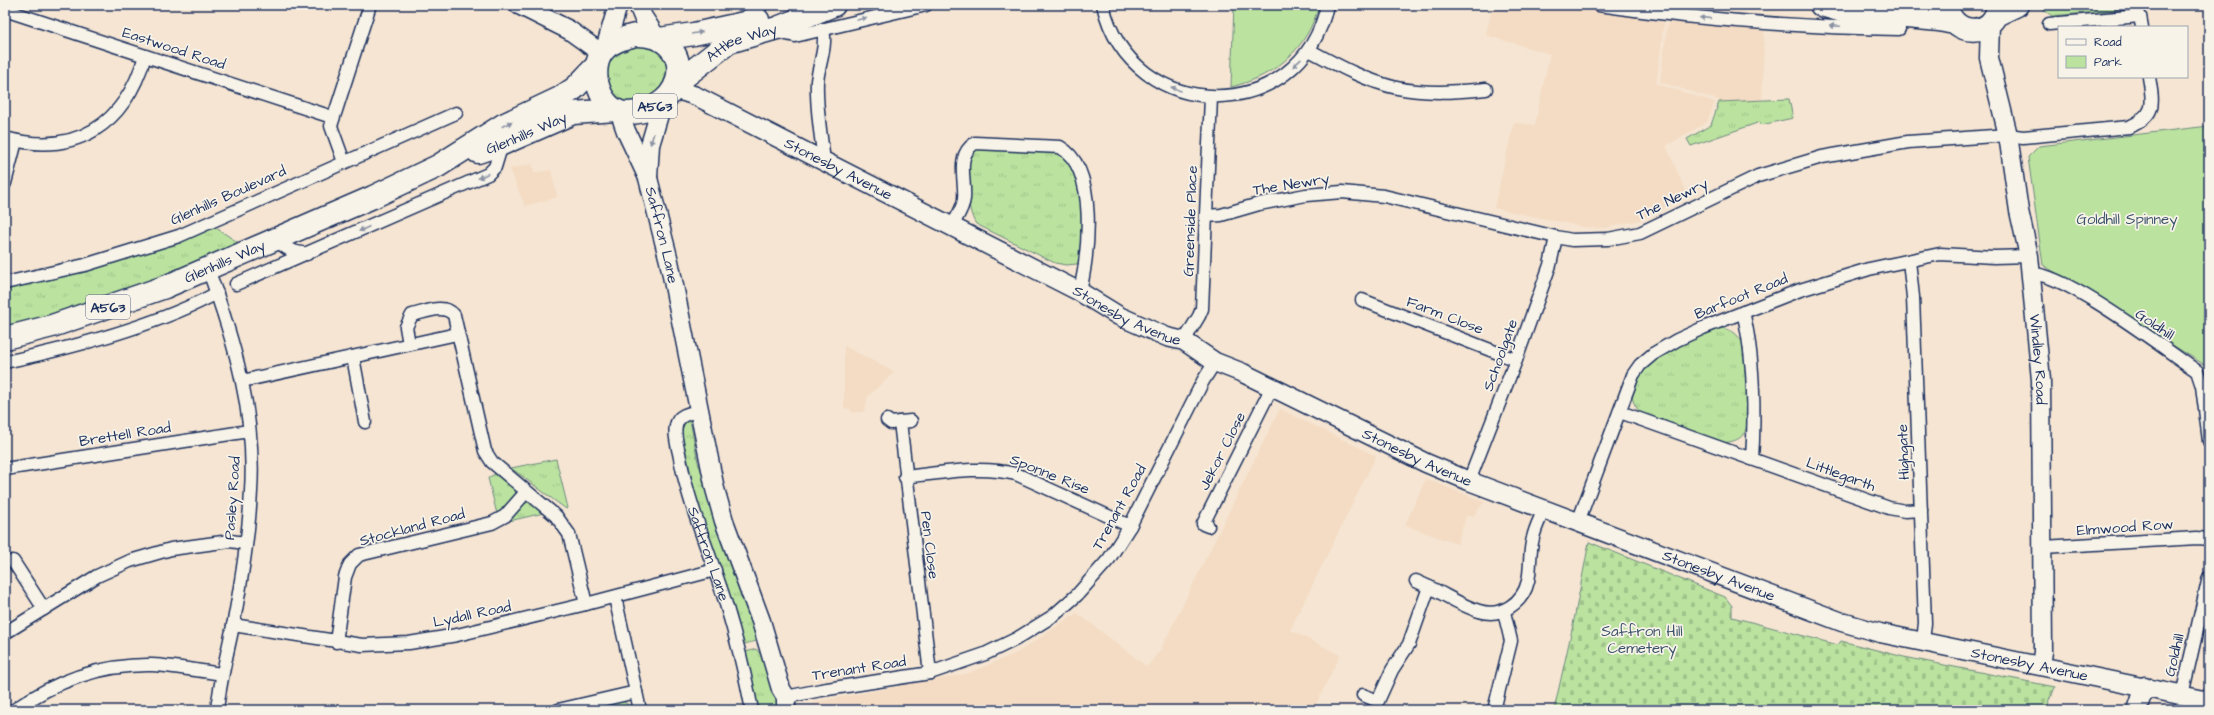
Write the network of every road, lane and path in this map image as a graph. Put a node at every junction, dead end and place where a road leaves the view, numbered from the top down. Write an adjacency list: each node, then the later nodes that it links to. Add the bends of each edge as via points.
1 (370, 5): 32 (street)
2 (519, 5): 25 (main road, via 573,32)
3 (618, 5): 25 (main road)
4 (638, 5): 22 (main road, via 642,17)
5 (762, 5): 15 (street)
6 (826, 5): 15 (highway, Attlee Way / A563)
7 (834, 5): 20 (highway, Attlee Way / A563)
8 (926, 5): 21 (street, one-way to 8)
9 (1103, 5): 29 (street, one-way to 9, via 1182,92 1143,71 1121,47 1108,23)
10 (1327, 5): 23 (street)
11 (1599, 5): 17 (street, one-way to 11, via 1749,21)
12 (1821, 5): 17 (highway)
13 (2017, 5): 16 (highway)
14 (5, 10): 24 (street, Eastwood Road)
15 (747, 14): 22 (highway, Attlee Way / A563, one-way to 15, via 694,34)
16 (1976, 17): 17 (highway); 33 (main road, Windley Road)
17 (1887, 24)
18 (2049, 24): 19 (street, via 2140,16)
19 (2142, 26)
20 (777, 28): 21 (street, via 782,33 795,36); 28 (highway, Attlee Way / A563, via 729,42)
21 (823, 29): 36 (street, via 825,38 817,95 823,153)
22 (657, 38): 25 (highway, A563, via 647,35 627,37); 28 (highway, A563, via 667,45 675,57 679,72)
23 (1309, 50): 27 (street, via 1354,74 1397,88 1446,92); 29 (street, one-way to 29, via 1283,75 1266,85 1227,96)
24 (146, 56): 32 (street, Eastwood Road); 34 (street, via 132,91 118,110 98,128 76,140 50,145)
25 (600, 56): 30 (highway, A563, via 595,76 599,90); 38 (highway, Glenhills Way / A563, one-way to 25, via 503,126 575,88)
26 (2149, 78): 33 (street, The Newry, via 2151,111 2142,122 2129,127 2023,137)
27 (1486, 89)
28 (672, 91): 30 (highway, A563, via 646,110 625,113); 36 (main road, Stonesby Avenue, via 696,96); 39 (main road, Saffron Lane, one-way to 39, via 650,146)
29 (1211, 97): 41 (street, Greenside Place)
30 (618, 111): 35 (highway, Glenhills Way / A563, via 573,113); 39 (main road, Saffron Lane)
31 (456, 113): 37 (street, Glenhills Boulevard)
32 (332, 117): 37 (street, via 331,126)
33 (2008, 135): 43 (street, The Newry, via 1908,142 1822,157 1758,176 1640,233 1608,239 1572,240); 46 (main road, Windley Road, via 2019,211)
34 (11, 140): 40 (street)
35 (502, 144): 38 (highway, Glenhills Way / A563); 45 (street, one-way to 45, via 495,167 488,174)
36 (821, 160): 42 (main road, Stonesby Avenue)
37 (344, 162): 50 (street, Glenhills Boulevard, via 179,236 85,265)
38 (438, 166): 44 (highway, Glenhills Way / A563)
39 (648, 178): 66 (main road, Saffron Lane)
40 (5, 183)
41 (1206, 216): 43 (street, The Newry, via 1221,216 1259,204 1306,195 1342,192 1384,196); 58 (street, Greenside Place, via 1202,309)
42 (951, 228): 52 (main road, Stonesby Avenue); 52 (street, via 964,199 963,162 967,149 975,144 1060,147 1068,151 1078,165 1087,203 1086,261)
43 (1556, 237): 61 (street, Schoolgate, via 1550,265)
44 (277, 239): 45 (street, via 291,252); 48 (highway, Glenhills Way / A563)
45 (307, 254): 51 (street)
46 (2029, 256): 47 (street, Barfoot Road, via 1940,254); 49 (main road, Windley Road)
47 (1909, 262): 55 (street, Barfoot Road, via 1869,269 1800,290); 78 (street, Highgate, via 1913,297)
48 (208, 268): 53 (street, Pasley Road); 57 (highway, Glenhills Way / A563, via 110,307)
49 (2032, 274): 71 (street, Goldhill, via 2039,274 2095,301 2197,372 2202,386); 84 (main road, Windley Road, via 2041,380)
50 (5, 283)
51 (236, 284)
52 (1080, 292): 58 (main road, Stonesby Avenue, via 1119,316 1167,337)
53 (217, 293): 62 (street, via 173,312 78,345); 64 (street, Pasley Road)
54 (1362, 300): 61 (street, Farm Close)
55 (1743, 312): 67 (street, Barfoot Road, via 1703,328 1653,354 1633,375); 72 (street, via 1748,331 1752,392)
56 (458, 334): 59 (street); 59 (street, via 454,315 451,311 440,308 409,318 406,327); 76 (street, via 485,451 492,462)
57 (5, 338)
58 (1184, 341): 63 (main road, Stonesby Avenue)
59 (410, 344): 60 (street)
60 (353, 357): 64 (street); 69 (street)
61 (1516, 360): 75 (street, Schoolgate)
62 (5, 362)
63 (1215, 362): 65 (main road, Stonesby Avenue); 80 (street, Trenant Road)
64 (242, 380): 70 (street, Pasley Road)
65 (1272, 387): 75 (main road, Stonesby Avenue, via 1426,463); 81 (street, Jekor Close, via 1203,524)
66 (700, 411): 86 (street, Saffron Lane, via 684,415 677,422 675,429 688,494); 106 (main road, Saffron Lane, via 724,521 761,621)
67 (1620, 412): 72 (street, Littlegarth); 79 (street, Barfoot Road)
68 (887, 420): 74 (street, Pen Close, via 891,423 905,421)
69 (365, 422)
70 (249, 431): 73 (street, Brettell Road); 83 (street, Pasley Road, via 251,491)
71 (2209, 441)
72 (1752, 459): 78 (street, Littlegarth, via 1889,508)
73 (5, 469)
74 (906, 477): 80 (street, Sponne Rise, via 977,469 999,470 1016,474); 99 (street, Pen Close)
75 (1469, 481): 77 (main road, Stonesby Avenue)
76 (526, 492): 91 (street, via 556,516 569,534); 97 (street, Stockland Road, via 505,516 492,523 359,555 350,564 345,577)
77 (1544, 509): 79 (main road, Stonesby Avenue); 93 (street, via 1533,537 1528,582 1523,594)
78 (1921, 510): 96 (street, Highgate, via 1925,623)
79 (1578, 522): 96 (main road, Stonesby Avenue, via 1842,622)
80 (1130, 526): 99 (street, Trenant Road, via 1109,559 1077,595 1053,616 1016,639 985,654)
81 (1208, 526)
82 (2209, 539): 84 (street, Elmwood Row)
83 (245, 543): 92 (street, via 230,541 171,549 130,560 97,576); 94 (street, Pasley Road)
84 (2043, 547): 98 (main road, Windley Road, via 2043,652)
85 (14, 561): 92 (street)
86 (714, 570): 90 (street, Lydall Road); 111 (street, Saffron Lane, via 739,649)
87 (2209, 577): 103 (street, Goldhill)
88 (1416, 581): 89 (street)
89 (1429, 587): 93 (street, via 1481,612); 104 (street, via 1409,644 1392,670 1378,701)
90 (615, 597): 91 (street, Lydall Road); 102 (street)
91 (586, 604): 97 (street, Lydall Road, via 457,635 410,643 362,645)
92 (44, 610): 95 (street)
93 (1504, 612): 112 (street, via 1511,641)
94 (233, 625): 97 (street, Lydall Road); 100 (street, Pasley Road)
95 (5, 633)
96 (1923, 641): 98 (main road, Stonesby Avenue)
97 (336, 642)
98 (2040, 666): 101 (main road, Stonesby Avenue)
99 (930, 673): 106 (street, Trenant Road, via 822,690)
100 (222, 674): 107 (street, via 153,665 93,671 62,682); 108 (street, Pasley Road)
101 (2145, 686): 103 (main road, Stonesby Avenue); 113 (main road)
102 (636, 692): 109 (street); 110 (street)
103 (2182, 695): 105 (main road, Stonesby Avenue)
104 (1363, 696)
105 (2209, 700)
106 (786, 704)
107 (14, 710)
108 (217, 710)
109 (558, 710)
110 (640, 710)
111 (752, 710)
112 (1494, 710)
113 (2138, 710)

